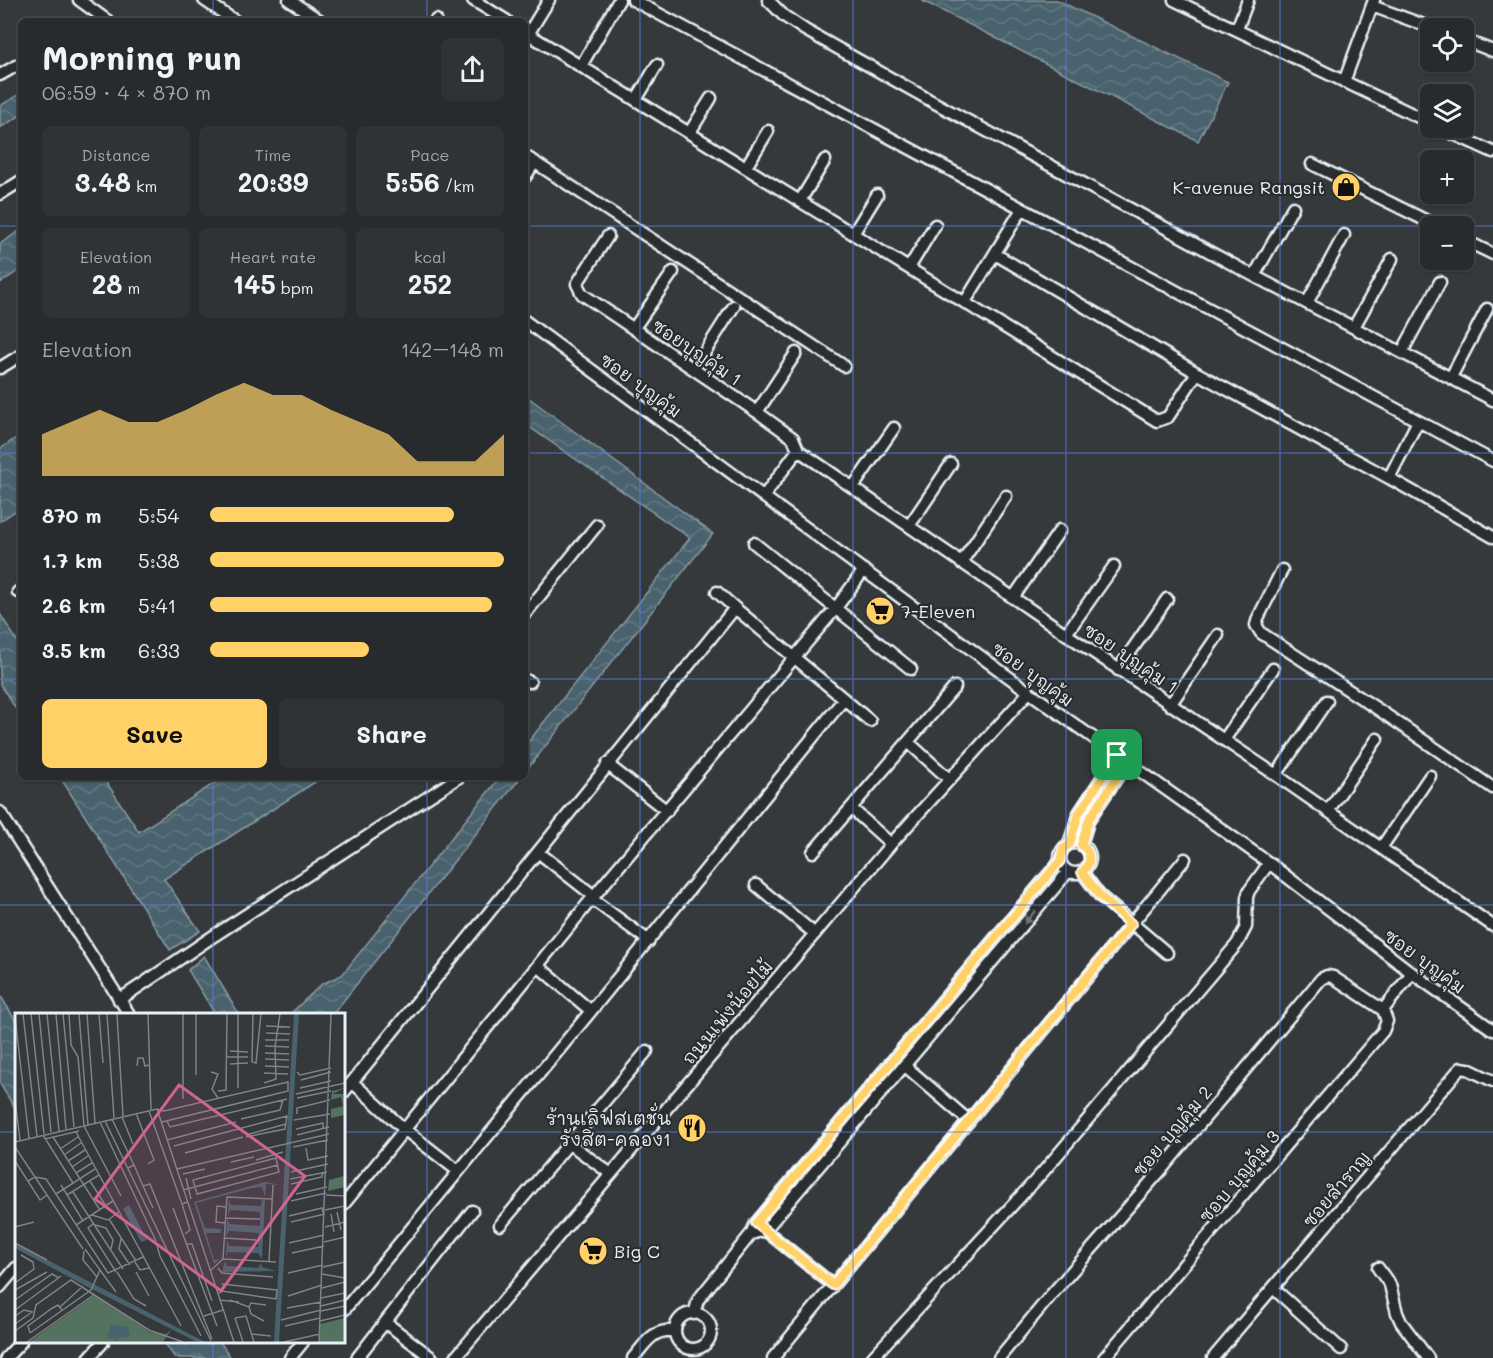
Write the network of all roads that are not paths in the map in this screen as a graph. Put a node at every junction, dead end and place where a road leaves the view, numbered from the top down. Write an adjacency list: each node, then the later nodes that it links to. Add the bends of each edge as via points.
1 (79, 0): 12 (street)
2 (204, 0): 13 (street)
3 (289, 0): 14 (street)
4 (474, 0): 15 (street)
5 (549, 0): 18 (street)
6 (619, 0): 23 (street)
7 (633, 0): 43 (street)
8 (768, 0): 55 (street, via 805,30)
9 (1174, 0): 17 (street)
10 (1248, 0): 17 (street)
11 (1373, 3): 16 (street); 26 (street)
12 (104, 18)
13 (231, 18)
14 (316, 18)
15 (502, 18)
16 (1420, 23)
17 (1237, 29): 26 (street)
18 (528, 30)
19 (528, 34): 23 (street)
20 (1474, 44): 21 (street)
21 (1493, 51)
22 (18, 65): 25 (street)
23 (581, 66): 28 (street)
24 (657, 66): 28 (street)
25 (0, 75)
26 (1344, 82): 29 (street)
27 (711, 98): 31 (street)
28 (636, 100): 31 (street)
29 (1420, 118)
30 (768, 131): 37 (street)
31 (690, 132): 37 (street)
32 (1462, 138): 33 (street)
33 (1493, 152)
34 (530, 159): 67 (street)
35 (825, 160): 41 (street)
36 (1311, 164): 44 (street)
37 (746, 167): 41 (street)
38 (18, 183): 39 (street)
39 (0, 194)
40 (877, 195): 46 (street)
41 (800, 201): 46 (street)
42 (1293, 207): 55 (street)
43 (1022, 209): 50 (street); 74 (street)
44 (1420, 218)
45 (935, 225): 53 (street)
46 (854, 234): 53 (street)
47 (1344, 235): 58 (street)
48 (608, 236): 63 (street, ซอยบุญคุ้ม 1, via 577,284 582,294)
49 (1474, 245): 51 (street)
50 (995, 254): 57 (street); 70 (street)
51 (1493, 254)
52 (1392, 259): 62 (street)
53 (909, 268): 57 (street)
54 (672, 272): 63 (street)
55 (1254, 276): 58 (street)
56 (1440, 282): 64 (street)
57 (965, 302): 70 (street, via 1157,421 1168,417)
58 (1307, 303): 62 (street)
59 (734, 306): 69 (street)
60 (1487, 309): 71 (street)
61 (528, 323): 81 (street, ซอย บุญคุ้ม)
62 (1354, 327): 64 (street)
63 (634, 328): 69 (street, ซอยบุญคุ้ม 1)
64 (1402, 352): 71 (street)
65 (796, 353): 73 (street)
66 (18, 357): 68 (street)
67 (844, 366)
68 (0, 368)
69 (694, 369): 73 (street, ซอยบุญคุ้ม 1)
70 (1197, 373): 79 (street)
71 (1450, 377): 72 (street)
72 (1493, 400)
73 (757, 412): 76 (street, ซอยบุญคุ้ม 1, via 793,438)
74 (1418, 421): 77 (street); 79 (street)
75 (894, 428): 80 (street)
76 (798, 450): 80 (street, ซอย บุญคุ้ม 1); 81 (street)
77 (1493, 461)
78 (951, 464): 84 (street)
79 (1389, 478): 86 (street)
80 (853, 488): 84 (street, ซอย บุญคุ้ม 1)
81 (764, 496): 90 (street, ซอย บุญคุ้ม)
82 (1006, 496): 88 (street)
83 (597, 525): 97 (street)
84 (909, 526): 88 (street, ซอย บุญคุ้ม 1)
85 (1060, 530): 93 (street)
86 (1493, 537)
87 (754, 543): 96 (street)
88 (961, 562): 93 (street, ซอย บุญคุ้ม 1)
89 (1114, 566): 98 (street)
90 (864, 570): 96 (street); 105 (street, ซอย บุญคุ้ม)
91 (1282, 570): 120 (street, via 1258,618 1260,633)
92 (717, 592): 95 (street)
93 (1013, 598): 98 (street, ซอย บุญคุ้ม 1)
94 (1167, 599): 103 (street)
95 (735, 608): 100 (street); 115 (street)
96 (836, 608): 100 (street); 101 (street)
97 (528, 610)
98 (1066, 634): 103 (street, ซอย บุญคุ้ม 1)
99 (1218, 636): 108 (street)
100 (794, 657): 106 (street); 122 (street)
101 (911, 669)
102 (1273, 669): 111 (street)
103 (1118, 670): 108 (street, ซอย บุญคุ้ม 1)
104 (955, 687): 112 (street)
105 (1029, 692): 113 (street, ซอย บุญคุ้ม); 118 (street, ถนนเพ่งน้อยไม้)
106 (844, 699): 109 (street); 141 (street)
107 (1327, 701): 116 (street)
108 (1170, 705): 111 (street, ซอย บุญคุ้ม 1)
109 (870, 721)
110 (1377, 739): 123 (street)
111 (1224, 740): 116 (street, ซอย บุญคุ้ม 1)
112 (908, 742): 118 (street); 121 (street)
113 (1117, 755): 114 (street, ซอย บุญคุ้ม); 126 (street, via 1079,813)
114 (1127, 763): 127 (street, via 1089,819); 133 (street, ซอย บุญคุ้ม)
115 (607, 764): 122 (street); 129 (street)
116 (1276, 775): 123 (street, ซอย บุญคุ้ม 1)
117 (1430, 776): 128 (street)
118 (949, 778): 125 (street, ถนนเพ่งน้อยไม้)
119 (454, 780): 145 (street)
120 (1493, 788)
121 (851, 808): 125 (street); 130 (street)
122 (667, 811): 137 (street)
123 (1328, 811): 128 (street, ซอย บุญคุ้ม 1)
124 (0, 812): 145 (street)
125 (891, 844): 140 (street, ถนนเพ่งน้อยไม้)
126 (1070, 844): 127 (street); 132 (street, via 1063,849)
127 (1081, 845): 135 (street, via 1090,860)
128 (1380, 848): 139 (street, ซอย บุญคุ้ม 1)
129 (537, 852): 137 (street); 153 (street)
130 (813, 852)
131 (1185, 859): 138 (street)
132 (1060, 861): 134 (street); 163 (street)
133 (1269, 863): 144 (street, ซอย บุญคุ้ม); 187 (street, via 1249,891 1246,927 1237,944 1043,1172)
134 (1068, 872): 135 (street); 151 (street, one-way to 151)
135 (1082, 872): 138 (street, via 1100,896)
136 (756, 885): 140 (street)
137 (593, 897): 141 (street); 143 (street)
138 (1131, 924): 142 (street); 155 (street)
139 (1493, 926)
140 (815, 934): 159 (street, ถนนเพ่งน้อยไม้)
141 (649, 941): 147 (street)
142 (1167, 952)
143 (538, 966): 147 (street); 156 (street)
144 (1412, 973): 146 (street); 149 (street, ซอย บุญคุ้ม)
145 (119, 1000): 148 (street)
146 (1383, 1010): 188 (street, ซอย บุญคุ้ม 2, via 1329,975 1321,980); 189 (street, ซอบ บุญคุ้ม 3, via 1387,1021 1383,1031)
147 (591, 1011): 158 (street)
148 (128, 1013)
149 (1493, 1030)
150 (647, 1051): 157 (street)
151 (904, 1065): 155 (street); 163 (street)
152 (1493, 1080): 168 (street, ซอยสำราญ, via 1461,1068)
153 (352, 1082): 154 (street); 156 (street)
154 (345, 1091)
155 (969, 1121): 166 (street)
156 (404, 1128): 158 (street); 160 (street)
157 (570, 1144): 159 (street); 162 (street)
158 (458, 1172): 169 (street)
159 (610, 1174): 183 (street, ถนนเพ่งน้อยไม้)
160 (345, 1203)
161 (472, 1211): 171 (street)
162 (500, 1225)
163 (761, 1227): 166 (street); 170 (street, via 698,1300)
164 (1378, 1268): 191 (street, via 1390,1285 1401,1322)
165 (15, 1269): 167 (street)
166 (833, 1285): 186 (street)
167 (0, 1287)
168 (1273, 1288): 176 (street); 190 (street, ซอยสำราญ)
169 (345, 1309)
170 (694, 1314): 172 (street, via 682,1317); 177 (street, via 710,1326 708,1340)
171 (385, 1322): 181 (street); 182 (street)
172 (675, 1331): 177 (street, via 680,1344); 184 (street, via 660,1331 652,1336)
173 (19, 1343): 178 (street)
174 (101, 1343): 179 (street)
175 (302, 1343): 180 (street)
176 (1341, 1349)
177 (690, 1352): 185 (street)
178 (6, 1358)
179 (88, 1358)
180 (291, 1358)
181 (357, 1358)
182 (432, 1358)
183 (455, 1358)
184 (633, 1358)
185 (708, 1358)
186 (773, 1358)
187 (872, 1358)
188 (999, 1358)
189 (1104, 1358)
190 (1213, 1358)
191 (1428, 1358)

